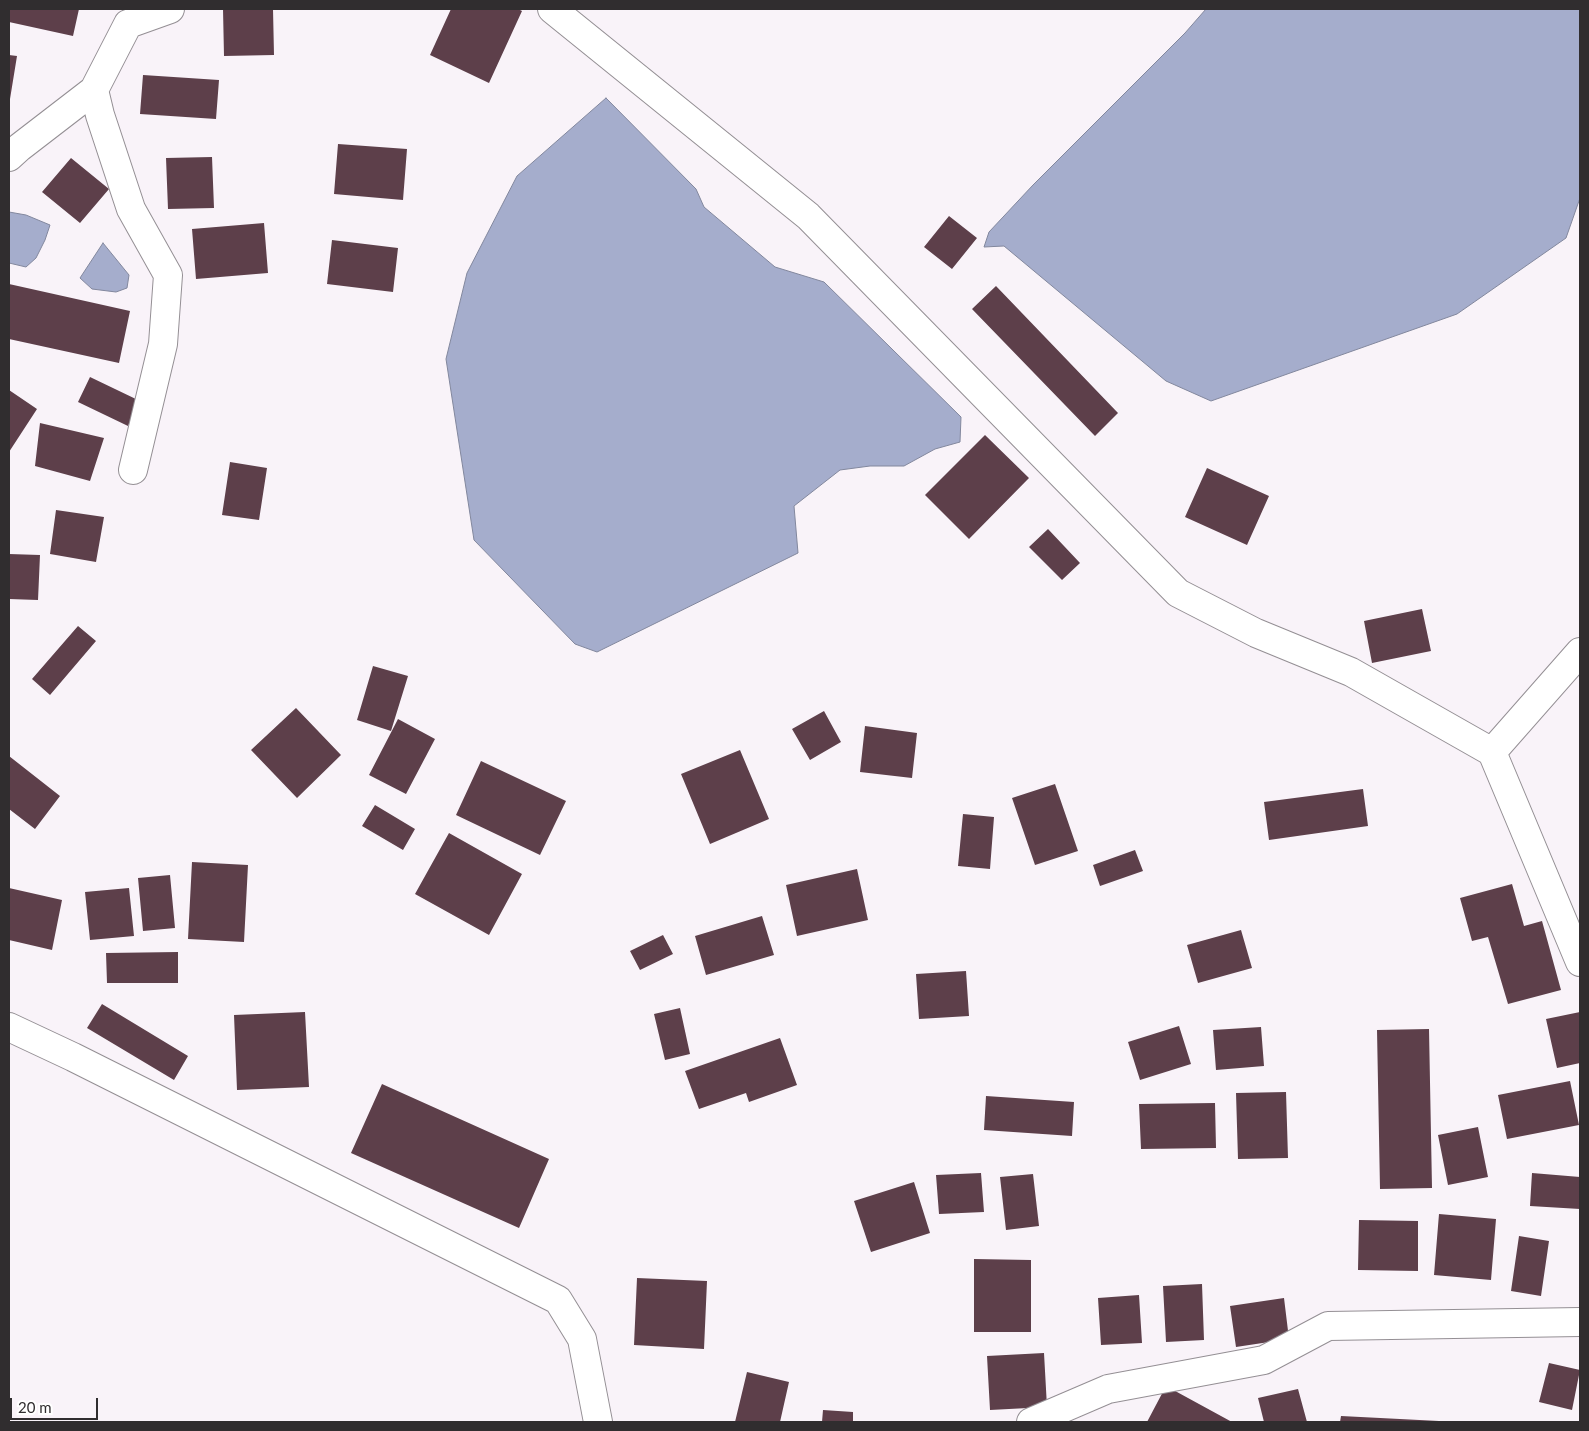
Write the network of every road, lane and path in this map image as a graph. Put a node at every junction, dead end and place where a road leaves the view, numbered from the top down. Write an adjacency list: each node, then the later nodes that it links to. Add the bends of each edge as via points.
1 (170, 9): 3 (street, via 128,24)
2 (552, 9): 7 (street, via 808,216 1178,592 1256,633 1351,672)
3 (94, 90): 4 (street); 5 (street, via 131,209 168,275 163,344)
4 (9, 157)
5 (133, 470)
6 (1580, 652): 7 (street)
7 (1492, 752): 8 (street)
8 (1580, 962)
9 (9, 1027): 11 (street, via 558,1300 582,1338)
10 (1580, 1322): 12 (street, via 1328,1326 1264,1360 1108,1389)
11 (598, 1422)
12 (1031, 1422)

